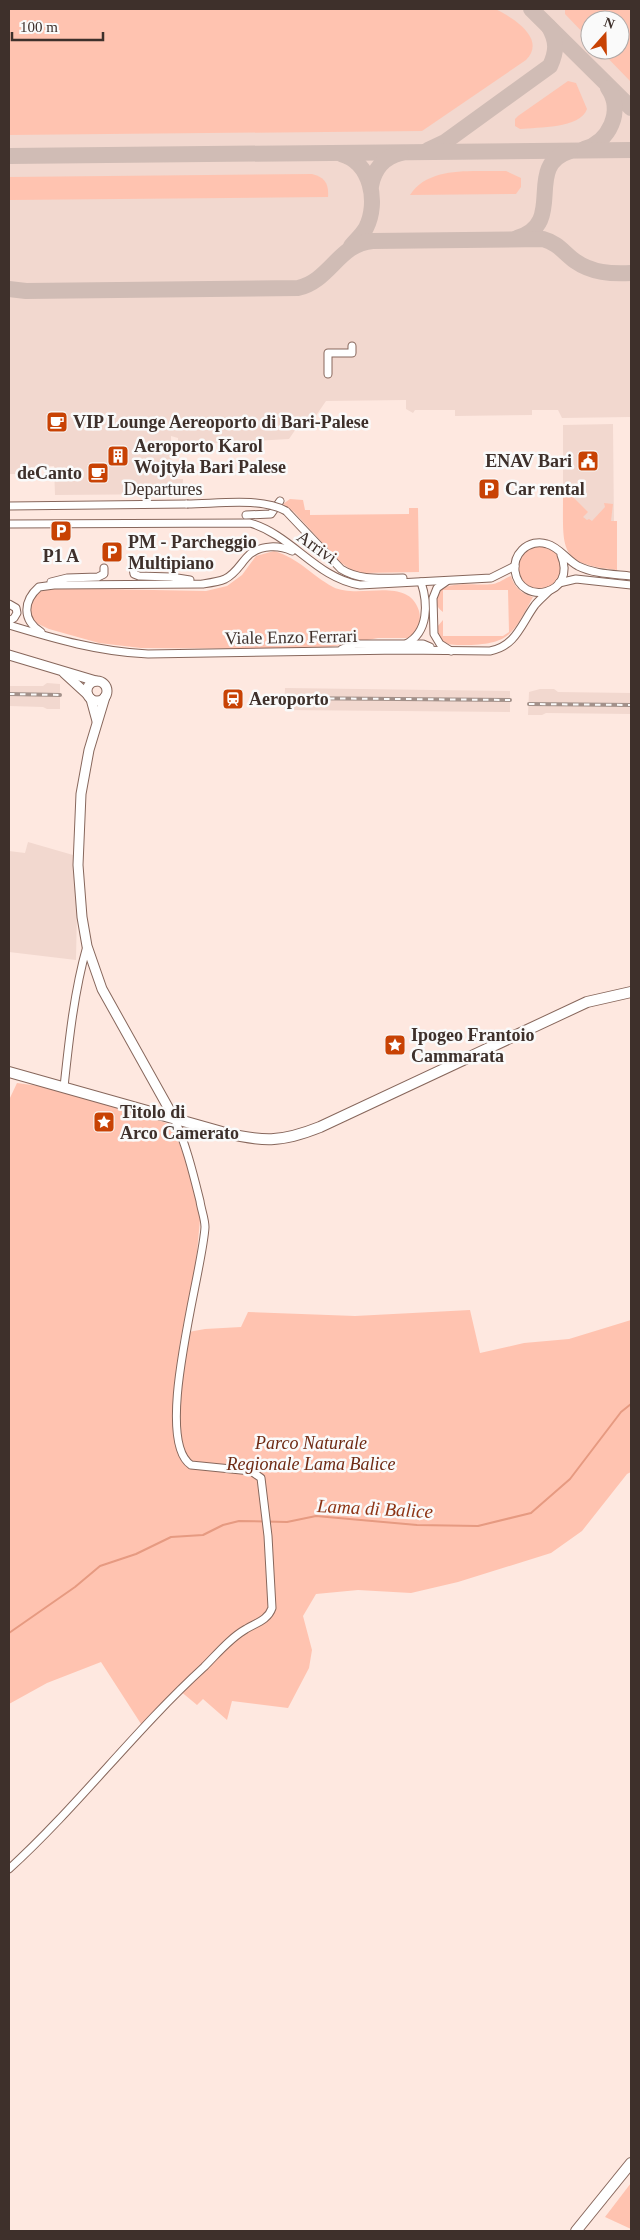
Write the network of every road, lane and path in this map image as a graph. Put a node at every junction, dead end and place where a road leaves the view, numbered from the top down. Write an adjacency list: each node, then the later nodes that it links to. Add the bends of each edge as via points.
1 (352, 346): 2 (street, via 352,353 328,353)
2 (328, 374)
3 (280, 501): 5 (street, via 271,514)
4 (9, 506): 15 (street, Departures, bridge, via 274,505 286,511 341,569 350,574 372,578)
5 (246, 514)
6 (34, 521): 7 (street)
7 (9, 522): 9 (street, Arrivi, via 250,523 267,530)
8 (561, 555): 10 (street, via 548,544 533,543 520,552); 13 (street, via 590,570); 18 (street, via 565,569)
9 (306, 558): 16 (street, via 286,548 262,548 250,554 236,571); 17 (street, Arrivi, via 332,577 348,583)
10 (515, 566): 15 (street, via 491,578); 22 (street, via 516,576 525,588 536,592)
11 (104, 568): 19 (street, via 104,574 98,577 67,578)
12 (133, 568): 16 (street, via 134,574 139,576)
13 (631, 576)
14 (447, 580): 15 (street); 17 (street); 20 (street)
15 (460, 580)
16 (215, 582): 19 (street)
17 (422, 584): 20 (street); 27 (street, via 423,625 414,640)
18 (559, 584): 21 (street, Viale Enzo Ferrari, via 576,579); 22 (street, Viale Enzo Ferrari)
19 (44, 585): 26 (street, via 34,591 26,609 32,626)
20 (440, 585): 29 (street, via 433,598 434,634)
21 (631, 585)
22 (549, 591): 29 (street, Viale Enzo Ferrari, via 505,646 490,651)
23 (9, 604): 24 (street, via 16,608 17,613)
24 (9, 621)
25 (9, 625): 26 (street, Viale Enzo Ferrari)
26 (52, 638): 30 (street, Viale Enzo Ferrari, via 118,653)
27 (406, 644): 28 (street); 30 (street, via 355,644)
28 (430, 647): 29 (street); 30 (street, via 352,648)
29 (448, 650): 30 (street, Viale Enzo Ferrari)
30 (334, 652)
31 (9, 655): 32 (street)
32 (62, 671): 33 (street); 34 (street)
33 (96, 682): 34 (street, via 89,686); 35 (street, via 106,687)
34 (90, 697): 35 (street, via 97,701); 36 (street)
35 (105, 697): 36 (street)
36 (97, 721): 37 (street, via 84,771 78,837)
37 (87, 946): 40 (street, via 78,981); 41 (street, via 102,989)
38 (631, 992): 41 (main road, via 574,1008 291,1138 254,1140)
39 (9, 1072): 40 (main road)
40 (64, 1087): 41 (main road)
41 (174, 1118): 42 (street, via 192,1169 205,1226 178,1390 180,1451 187,1462 195,1466 255,1473 261,1478 272,1604 268,1616 244,1630 198,1672)
42 (9, 1869)
43 (631, 2163): 45 (main road)
44 (631, 2174): 46 (main road)
45 (576, 2231)
46 (584, 2231)

